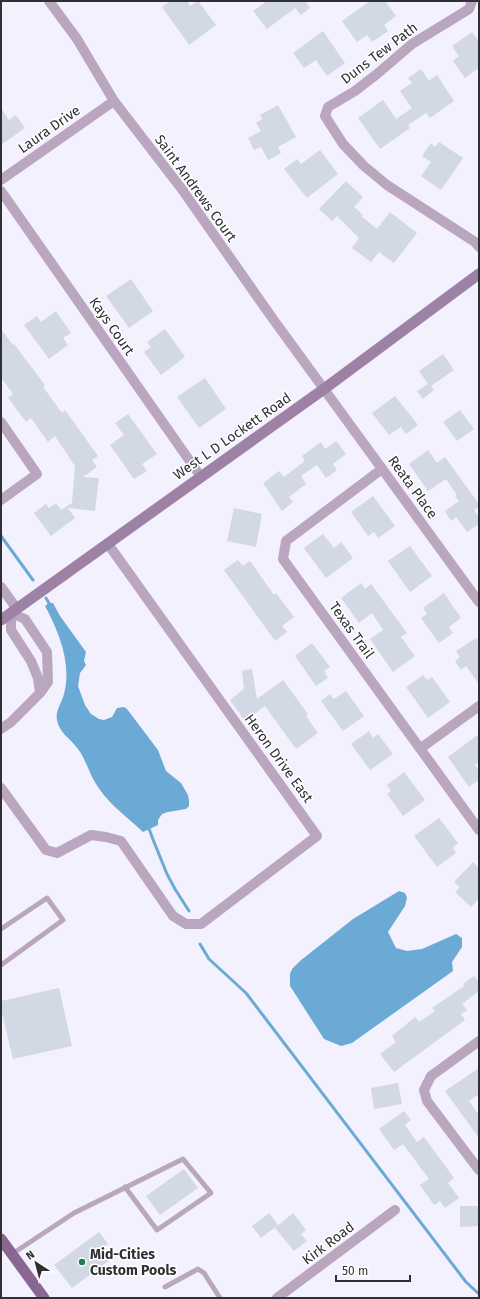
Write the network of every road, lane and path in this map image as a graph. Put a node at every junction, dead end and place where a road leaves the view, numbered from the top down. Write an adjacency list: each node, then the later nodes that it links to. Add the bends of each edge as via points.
1 (49, 1): 3 (street, Saint Andrews Court, via 77,39)
2 (472, 1): 6 (street, Duns Tew Path, via 469,9 412,44 355,91 328,107 325,116 343,144 364,166)
3 (114, 101): 4 (street, Laura Drive); 8 (street, Saint Andrews Court, via 181,188)
4 (1, 180)
5 (1, 191): 11 (street, Kays Court)
6 (479, 247)
7 (479, 274): 8 (main road, West L D Lockett Road)
8 (324, 389): 10 (street, Reata Place); 11 (main road, West L D Lockett Road)
9 (1, 422): 12 (street, via 37,474)
10 (382, 469): 15 (street, Reata Place); 20 (street, Texas Trail, via 286,541 283,559)
11 (200, 477): 13 (main road, West L D Lockett Road)
12 (1, 500)
13 (108, 544): 16 (main road, West L D Lockett Road); 21 (street, Heron Drive East, via 318,836 201,924 186,924 173,916 121,841 91,836 57,853 46,850)
14 (1, 587): 16 (street)
15 (479, 602)
16 (7, 615): 17 (street, via 11,630 31,661 38,678); 17 (street, via 25,619 47,652 48,682)
17 (40, 693): 19 (street)
18 (479, 706): 20 (street)
19 (1, 729)
20 (421, 748): 22 (street, Texas Trail)
21 (1, 788)
22 (479, 830)
23 (1, 929): 24 (lane, via 47,898 63,920)
24 (1, 965)
25 (479, 1041): 26 (street, via 431,1076 424,1090 427,1101)
26 (479, 1170)
27 (125, 1188): 27 (lane, via 183,1159 211,1193 158,1230); 30 (lane, via 74,1214)
28 (395, 1210): 34 (street, Kirk Road)
29 (1, 1239): 30 (main road)
30 (12, 1254): 32 (main road)
31 (165, 1287): 33 (lane, via 198,1269 204,1273)
32 (44, 1298)
33 (220, 1298)
34 (277, 1298)

